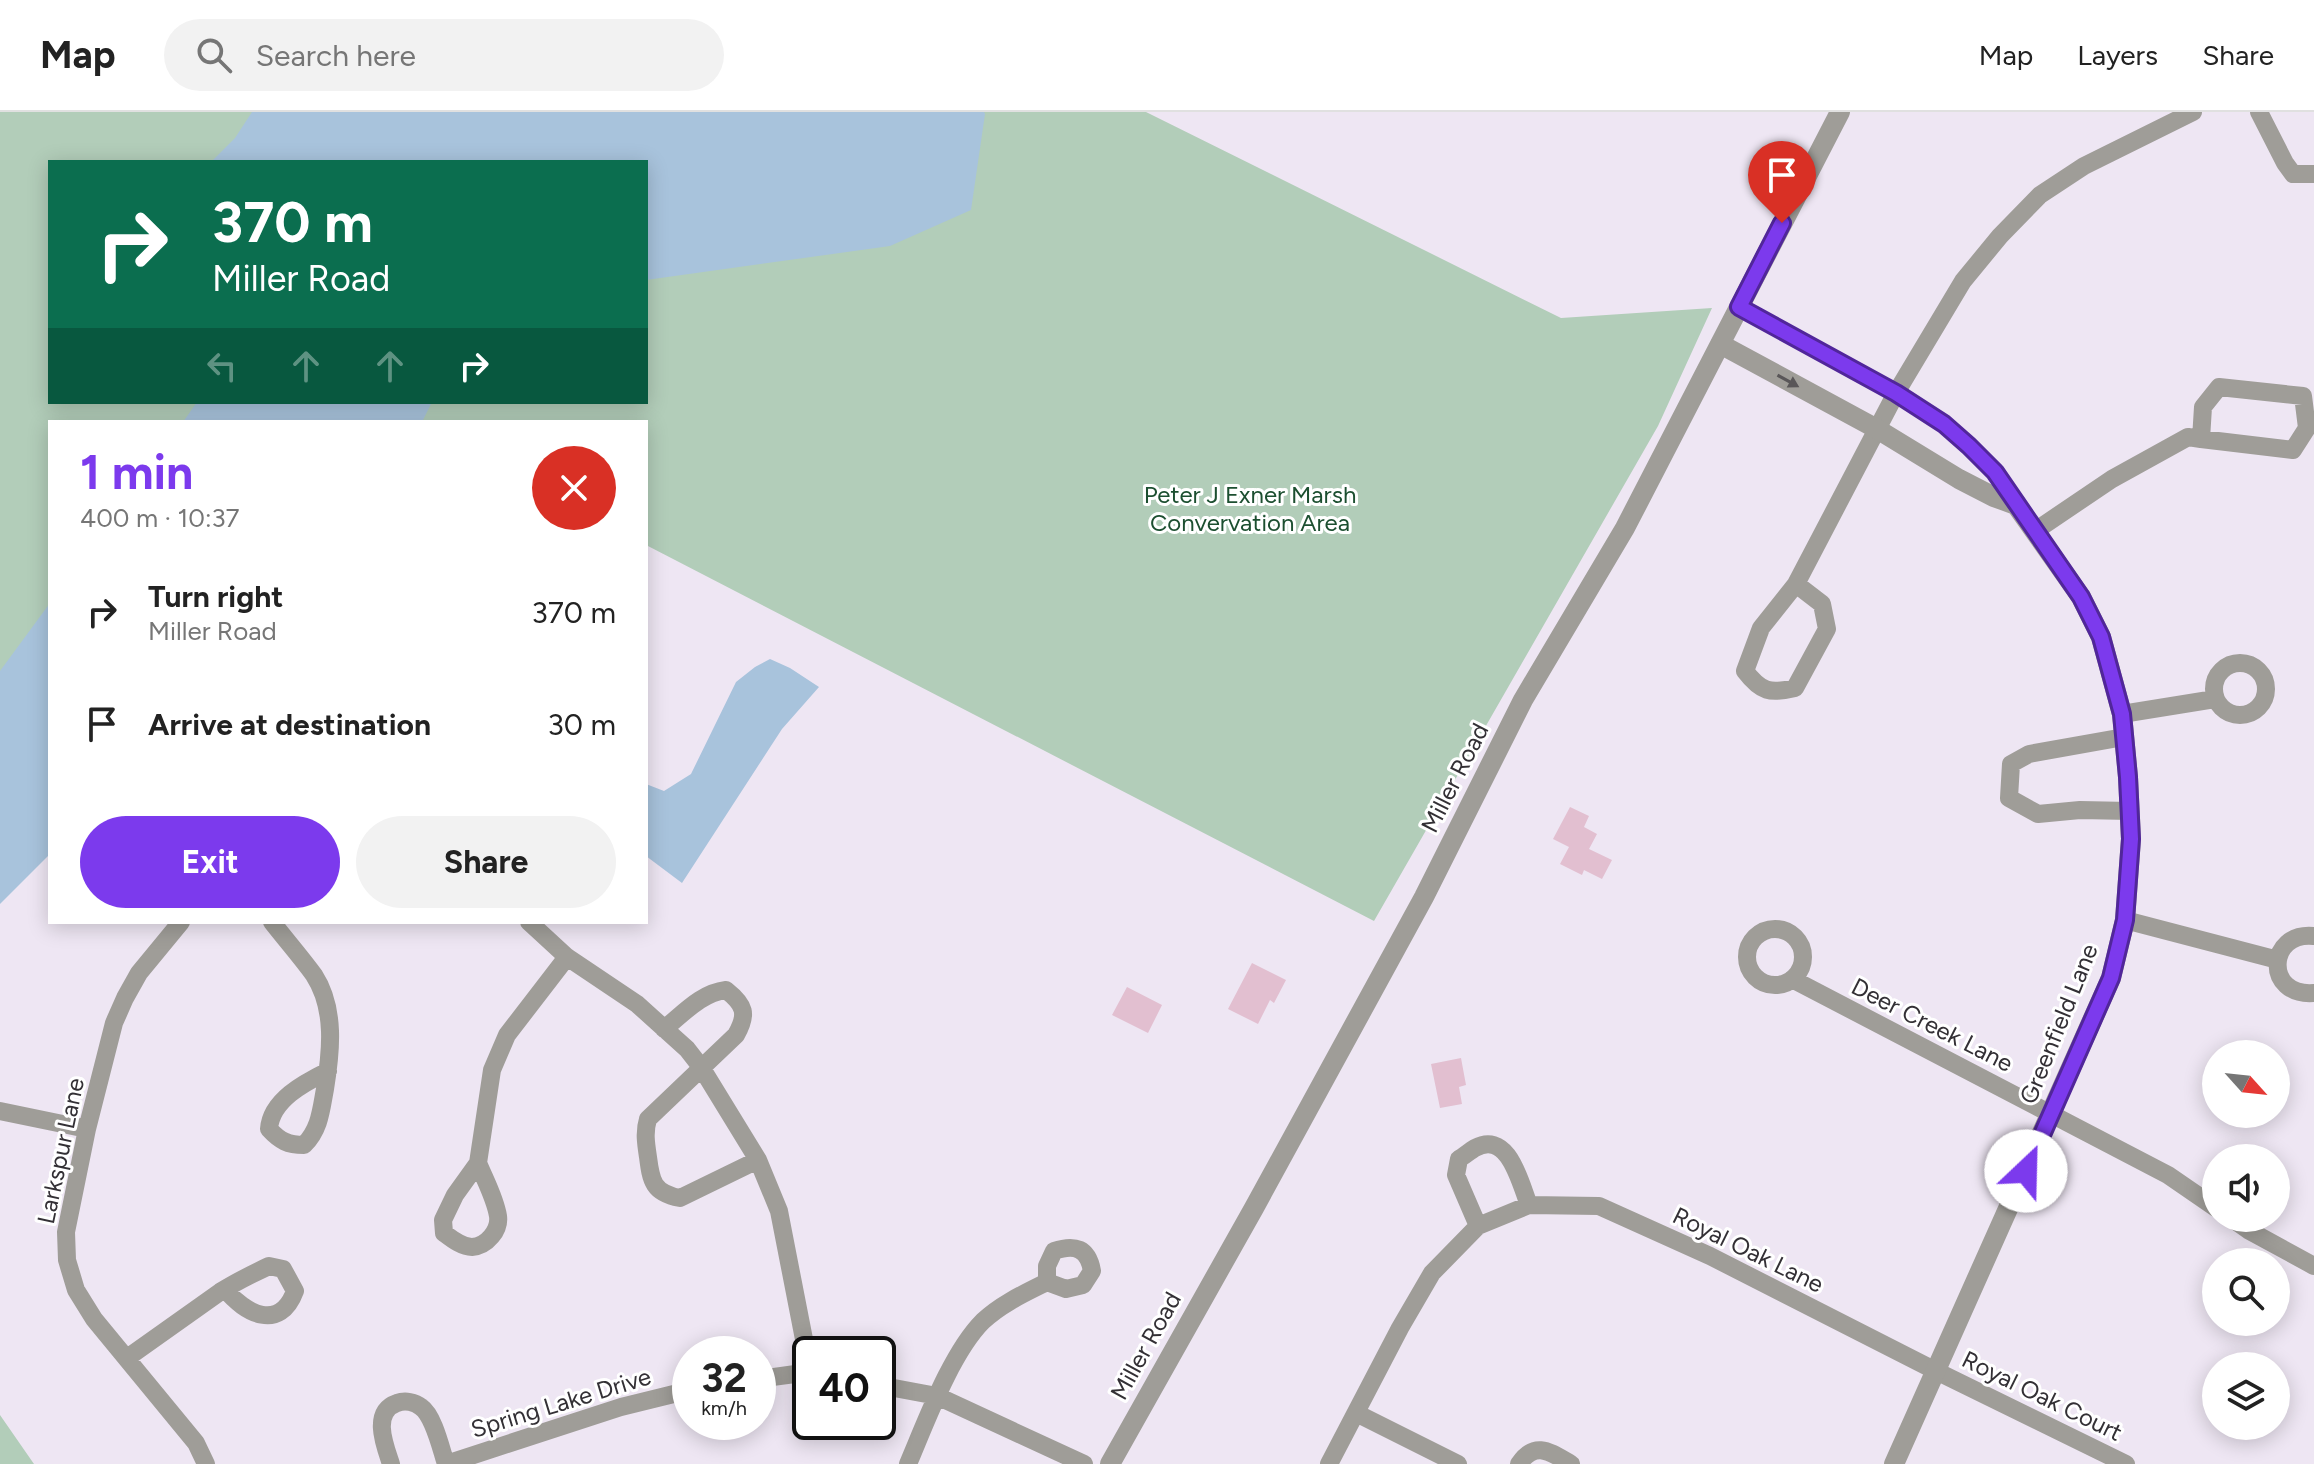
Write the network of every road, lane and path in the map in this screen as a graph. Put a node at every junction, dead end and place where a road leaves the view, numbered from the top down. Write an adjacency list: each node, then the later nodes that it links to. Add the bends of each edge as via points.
1 (1840, 112): 5 (street, Miller Road)
2 (2193, 112): 7 (street, via 2084,166 2040,195 1963,281)
3 (2259, 112): 4 (street, via 2293,174)
4 (2314, 174)
5 (1739, 307): 6 (street, Miller Road); 7 (street, Greenfield Lane)
6 (1720, 344): 8 (street, one-way to 8); 54 (street, Miller Road, via 1625,528 1523,700 1424,897)
7 (1896, 393): 8 (street); 10 (street, Greenfield Lane, via 1969,446 1995,472)
8 (1877, 429): 10 (street, via 1959,479); 12 (street)
9 (2201, 439): 9 (street, via 2203,407 2219,387 2303,396 2307,428 2293,450); 11 (street, via 2188,437 2112,479)
10 (2016, 505): 11 (street, Greenfield Lane)
11 (2035, 531): 14 (street, Greenfield Lane, via 2081,597 2101,637)
12 (1796, 584): 12 (street, via 1761,628 1745,671 1758,687 1777,693 1795,688 1827,629 1822,604)
13 (2215, 699): 14 (street)
14 (2122, 714): 15 (street, Greenfield Lane)
15 (2124, 737): 16 (street, Greenfield Lane); 16 (street, via 2029,754 2011,764 2009,798 2038,814)
16 (2130, 811): 17 (street, Greenfield Lane)
17 (2125, 920): 23 (street); 30 (street, Greenfield Lane, via 2111,978)
18 (179, 924): 31 (street, Larkspur Lane, via 125,998)
19 (274, 924): 28 (street, via 315,977 327,1004)
20 (531, 924): 22 (street)
21 (2314, 936): 23 (street, via 2290,940)
22 (567, 957): 26 (street); 33 (street, via 507,1035 492,1070)
23 (2278, 960): 25 (street, via 2282,982 2301,994)
24 (1792, 979): 30 (street, Deer Creek Lane)
25 (2314, 993)
26 (664, 1029): 27 (street); 27 (street, via 714,991 726,990 739,1001 742,1023 736,1035)
27 (701, 1067): 32 (street); 32 (street, via 648,1119 651,1180 667,1196 680,1198)
28 (328, 1071)
29 (0, 1111): 31 (street)
30 (2051, 1114): 34 (street, Deer Creek Lane); 43 (street, Greenfield Lane)
31 (87, 1129): 42 (street, Larkspur Lane, via 66,1232 67,1260 76,1290)
32 (758, 1160): 41 (street, via 779,1211)
33 (478, 1163)
34 (2202, 1198)
35 (1529, 1205): 36 (street, Royal Oak Lane); 36 (street, via 1510,1156 1498,1146 1478,1146 1459,1159 1456,1175); 43 (street, Royal Oak Lane, via 1599,1206)
36 (1478, 1226): 47 (street, Royal Oak Lane, via 1432,1273)
37 (2255, 1232): 38 (street)
38 (2314, 1266)
39 (1047, 1282): 46 (street, via 983,1321)
40 (225, 1289): 42 (street)
41 (803, 1336)
42 (127, 1358): 49 (street, Larkspur Lane, via 196,1443)
43 (1936, 1371): 59 (street, Greenfield Lane); 60 (street, Royal Oak Court)
44 (896, 1388): 46 (street)
45 (672, 1394): 48 (street, Spring Lake Drive, via 621,1407)
46 (937, 1396): 52 (street); 53 (street)
47 (1356, 1413): 55 (street, Royal Oak Lane); 56 (street)
48 (485, 1457): 51 (street, Spring Lake Drive)
49 (206, 1464)
50 (391, 1464): 51 (street, Spring Lake Drive, via 382,1420 390,1407 411,1402 429,1416)
51 (446, 1464)
52 (908, 1464)
53 (1084, 1464)
54 (1110, 1464)
55 (1329, 1464)
56 (1458, 1464)
57 (1519, 1464): 58 (street, via 1534,1449)
58 (1571, 1464)
59 (1894, 1464)
60 (2126, 1464)

